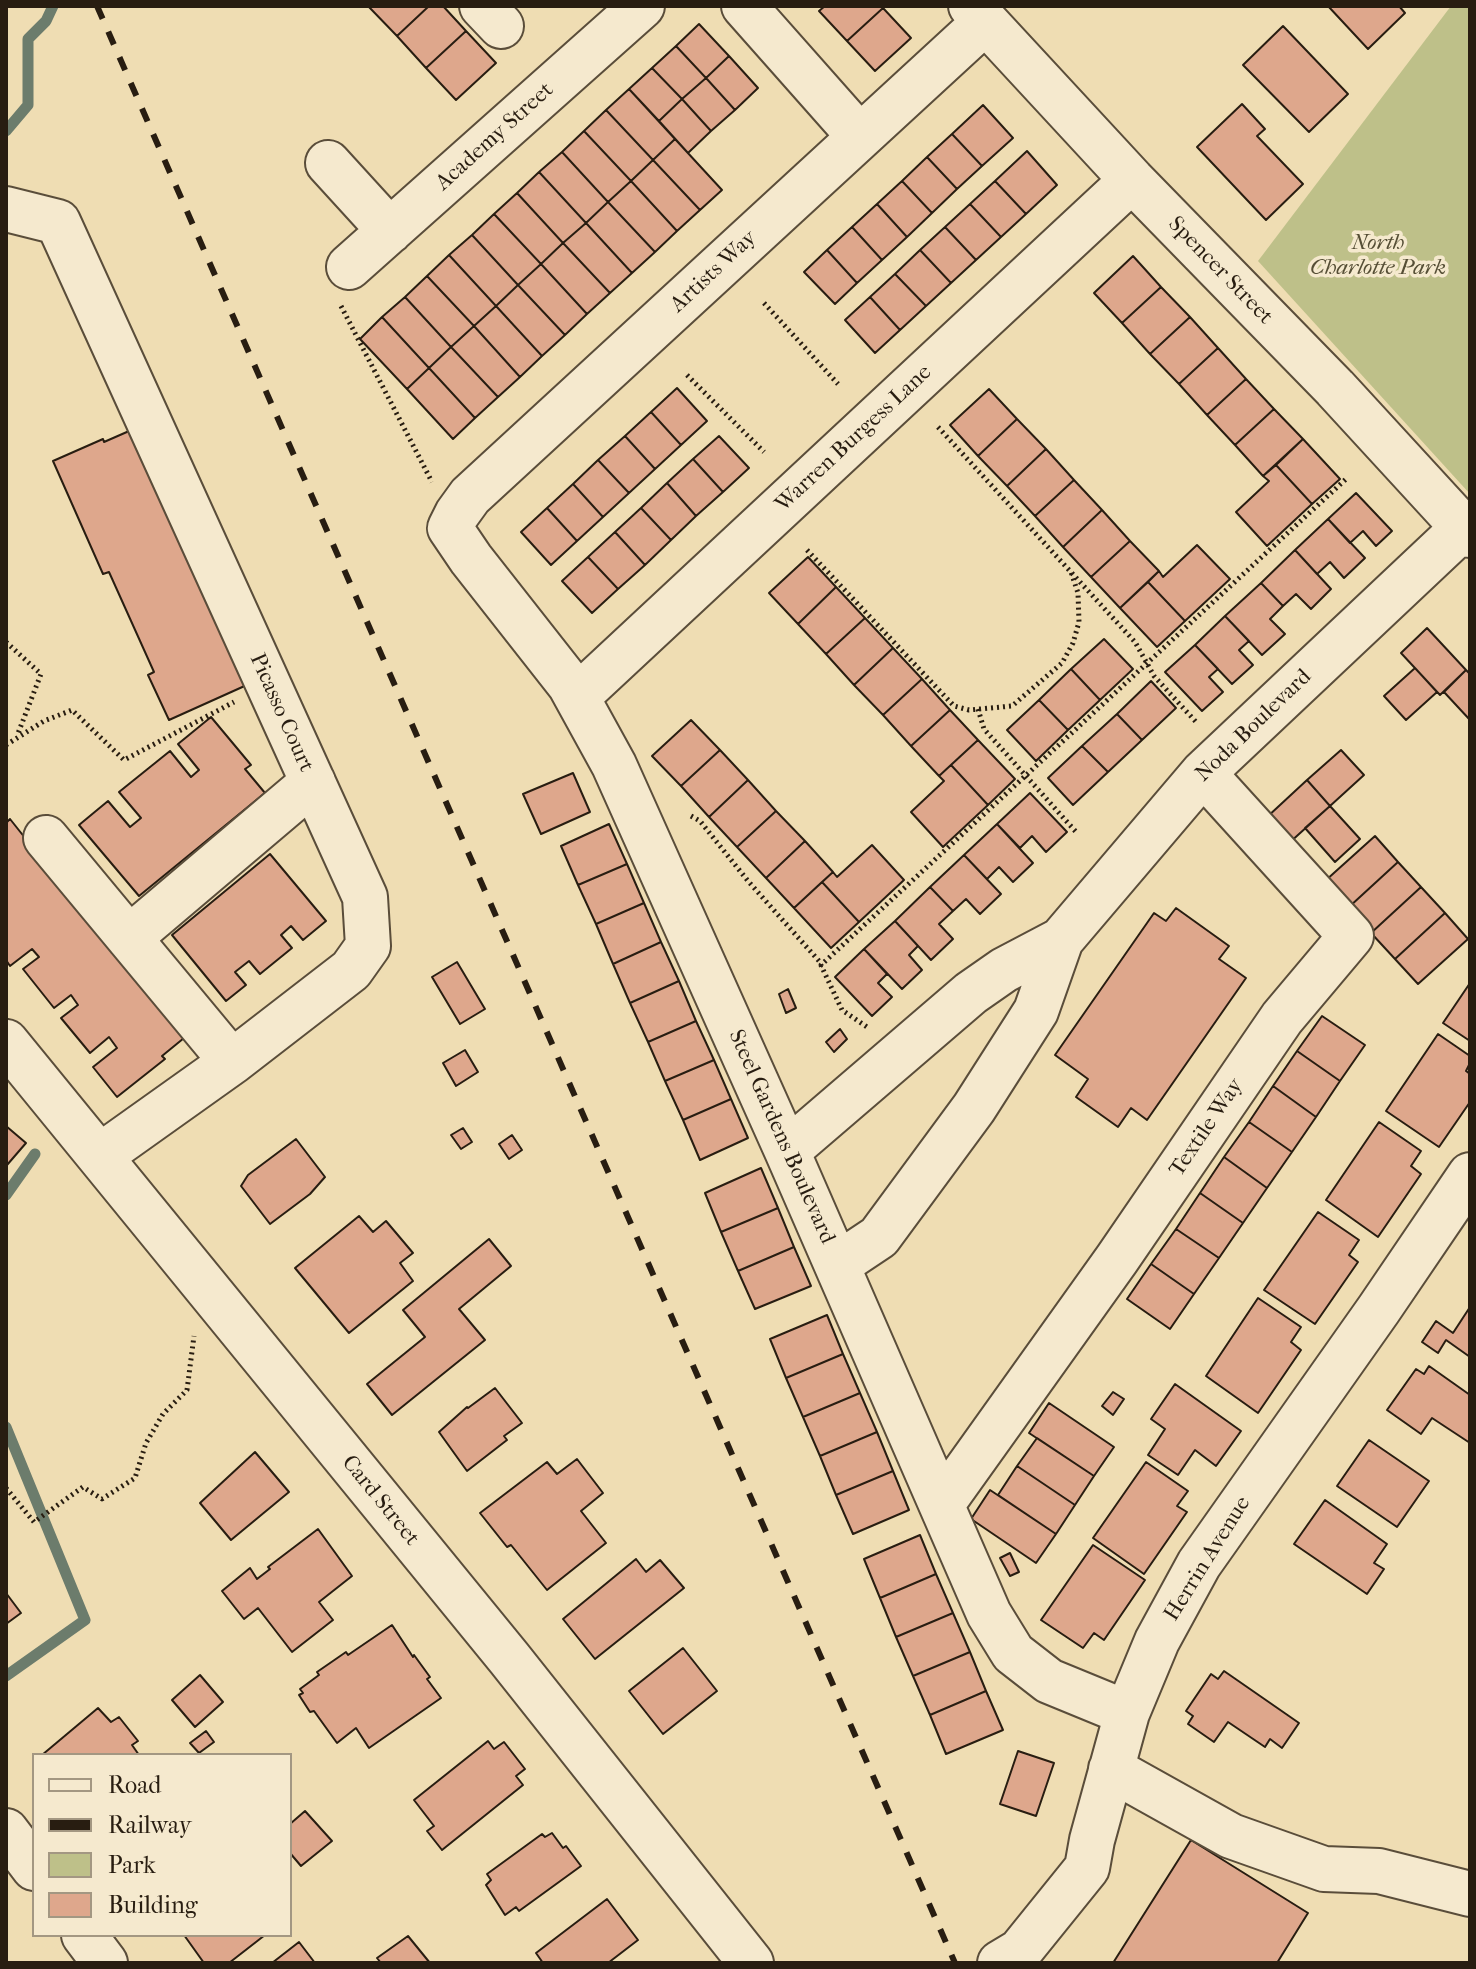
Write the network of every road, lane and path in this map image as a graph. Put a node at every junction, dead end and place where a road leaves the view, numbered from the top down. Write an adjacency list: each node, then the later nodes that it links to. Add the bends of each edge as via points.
1 (642, 6): 8 (street, Academy Street)
2 (744, 6): 4 (street)
3 (978, 14): 4 (street, Artists Way); 6 (street, Spencer Street)
4 (860, 137): 16 (street, Artists Way, via 470,496)
5 (328, 163): 8 (street)
6 (1132, 180): 17 (street, Spencer Street); 23 (street, Warren Burgess Lane)
7 (6, 209): 22 (street, Picasso Court, via 58,222)
8 (390, 231): 9 (street, Academy Street)
9 (349, 267): 16 (path, via 329,283)
10 (764, 303): 12 (path)
11 (687, 375): 14 (path)
12 (838, 384)
13 (938, 427): 19 (path)
14 (764, 452)
15 (1346, 479): 21 (path)
16 (453, 521): 23 (street, Steel Gardens Boulevard, via 471,559)
17 (1466, 531): 28 (street, Noda Boulevard)
18 (807, 550): 24 (path, via 954,706)
19 (1071, 572): 21 (path, via 1135,642); 24 (path, via 1079,622 1062,663 1012,706)
20 (6, 642): 26 (path, via 41,674)
21 (1146, 664): 25 (path); 29 (path)
22 (270, 687): 26 (path, via 213,710 124,760 72,710); 30 (street, Picasso Court)
23 (577, 697): 40 (street, Steel Gardens Boulevard, via 614,765)
24 (978, 709): 29 (path, via 984,729)
25 (1197, 723)
26 (17, 737): 27 (path)
27 (6, 745)
28 (1203, 773): 35 (street, Noda Boulevard); 46 (street, Textile Way, via 1351,936 1282,1018)
29 (1026, 776): 32 (path); 36 (path)
30 (313, 782): 34 (street); 39 (street, Picasso Court, via 365,897 368,946 351,970)
31 (691, 816): 36 (path)
32 (1077, 833)
33 (46, 838): 34 (street)
34 (129, 938): 39 (street)
35 (1061, 940): 40 (street, Noda Boulevard, via 971,993); 43 (street, Noda Boulevard, via 1036,1011 974,1108 879,1237)
36 (820, 966): 37 (path, via 842,1010)
37 (867, 1027)
38 (6, 1042): 41 (street, Card Street)
39 (232, 1062): 41 (street, Picasso Court)
40 (787, 1151): 43 (street, Steel Gardens Boulevard)
41 (100, 1156): 44 (street, Card Street)
42 (1470, 1175): 47 (street, Herrin Avenue, via 1199,1564 1157,1641)
43 (837, 1265): 46 (street, Steel Gardens Boulevard)
44 (217, 1299): 45 (path, via 195,1327 187,1390 163,1414 135,1478 102,1499 83,1487 34,1522); 55 (street, Card Street)
45 (6, 1488)
46 (942, 1504): 47 (street, Steel Gardens Boulevard, via 989,1614 1013,1653 1049,1681)
47 (1127, 1713): 48 (street, Herrin Avenue)
48 (1111, 1769): 51 (street, via 1231,1836 1324,1869 1379,1871); 53 (street, Herrin Avenue, via 1087,1868)
49 (6, 1831): 50 (street)
50 (32, 1865)
51 (1470, 1894)
52 (86, 1937): 54 (street)
53 (1010, 1957)
54 (105, 1963)
55 (751, 1963)

